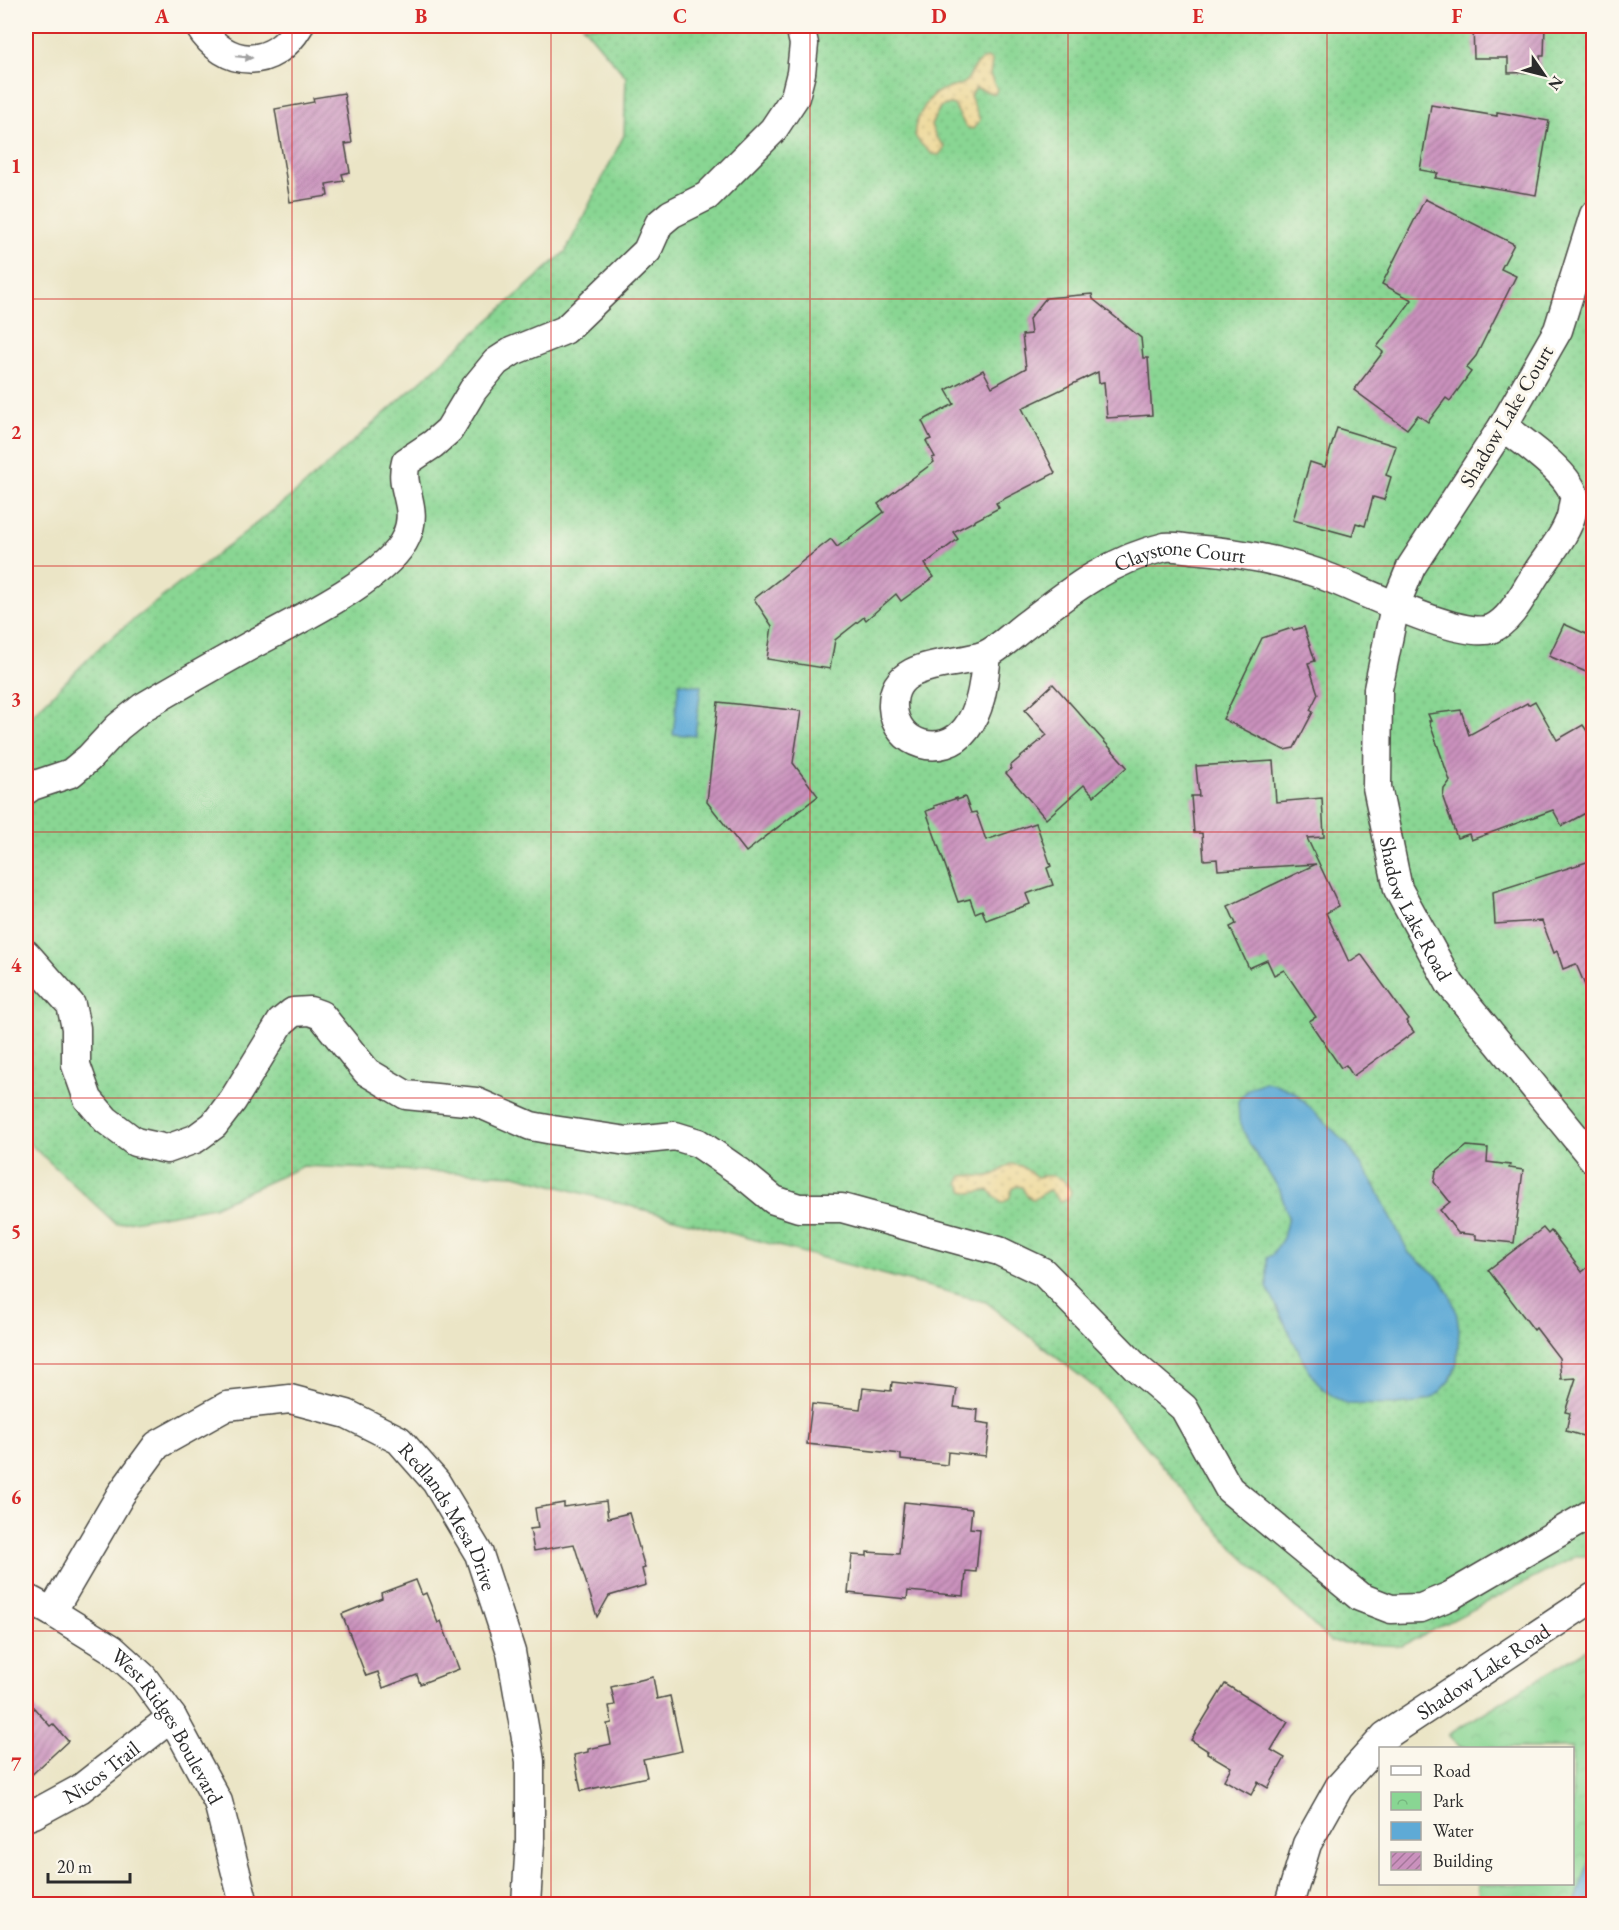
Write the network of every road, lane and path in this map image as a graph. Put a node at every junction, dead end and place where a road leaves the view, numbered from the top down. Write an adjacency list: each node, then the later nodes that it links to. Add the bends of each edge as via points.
1 (199, 26): 2 (street, one-way to 2, via 223,52 240,58 259,58 276,52 291,40)
2 (299, 26)
3 (800, 26): 8 (street, via 804,44 795,97 773,130 707,196 659,224 646,251 565,330 496,362 473,390 449,430 406,462 402,473 412,512 406,537 390,561 335,600 143,707 71,773)
4 (1593, 215): 5 (street, Shadow Lake Court, via 1558,330)
5 (1503, 426): 6 (street, Shadow Lake Court, via 1411,567); 6 (street, Claystone Court, via 1562,473 1574,496 1570,521 1508,617 1490,629 1466,629)
6 (1395, 606): 7 (street, Claystone Court, via 1316,573 1232,553 1167,547 1116,563 1074,587); 10 (street, Shadow Lake Road, via 1377,689 1377,787 1398,889 1450,984)
7 (987, 654)
8 (26, 790)
9 (26, 954): 11 (street, via 71,1005 76,1028 76,1065 88,1099 106,1120 135,1142 167,1149 195,1139 214,1125 281,1022 293,1012 310,1011 332,1026 367,1072 406,1095 476,1102 531,1126 554,1130 627,1140 675,1136 698,1143 774,1200 799,1208 842,1208 999,1251 1022,1261 1042,1272 1136,1367 1184,1408 1229,1489 1360,1597 1391,1609 1421,1608 1450,1596)
10 (1593, 1160)
11 (1593, 1512)
12 (1593, 1597): 19 (street, Shadow Lake Road, via 1384,1736 1339,1787 1307,1845)
13 (26, 1598): 14 (street, West Ridges Boulevard)
14 (52, 1612): 15 (street, West Ridges Boulevard, via 112,1649 143,1677); 18 (street, Redlands Mesa Drive, via 120,1494 157,1445 228,1406 290,1399 347,1414 399,1440 436,1482 479,1554 511,1652 530,1761)
15 (172, 1717): 16 (street, Nicos Trail, via 80,1789); 17 (street, West Ridges Boulevard, via 218,1802)
16 (26, 1817)
17 (244, 1905)
18 (526, 1905)
19 (1289, 1905)

